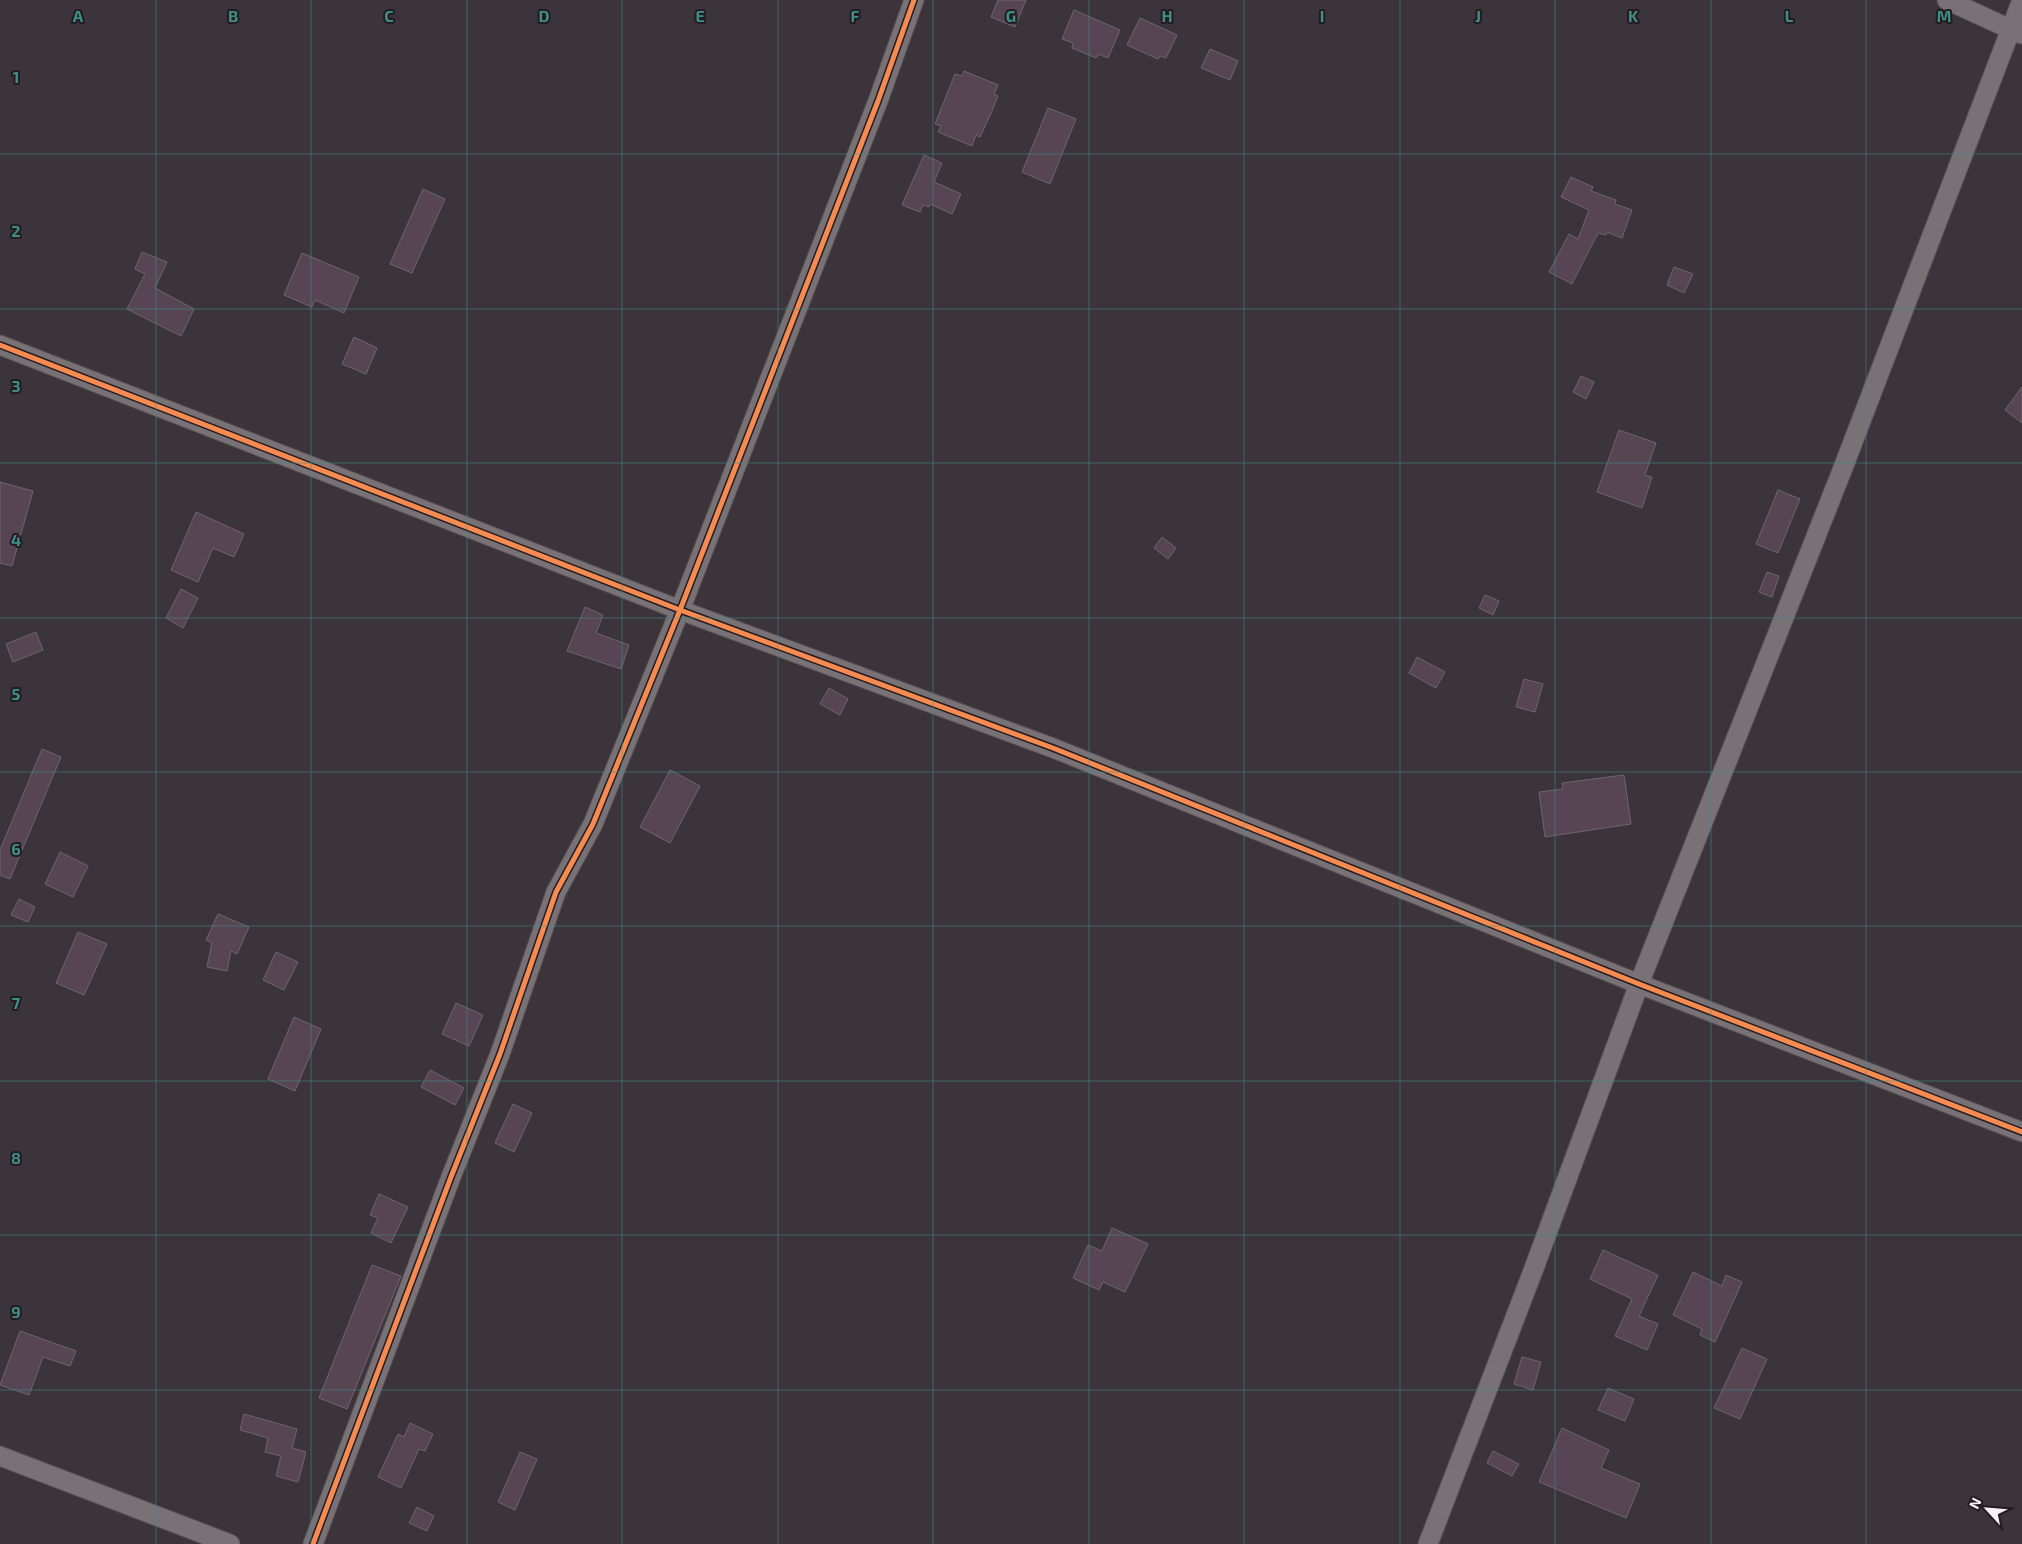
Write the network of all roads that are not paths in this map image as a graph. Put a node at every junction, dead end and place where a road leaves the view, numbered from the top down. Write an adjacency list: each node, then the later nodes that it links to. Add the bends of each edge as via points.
1 (914, 0): 6 (street)
2 (1947, 0): 4 (street)
3 (2022, 0): 4 (street)
4 (2016, 32): 7 (street)
5 (0, 345): 6 (street)
6 (680, 610): 7 (street, via 1053,748); 11 (street, via 593,824 556,892 500,1054)
7 (1639, 984): 8 (street); 12 (street)
8 (2022, 1132)
9 (0, 1456): 10 (street)
10 (230, 1544)
11 (313, 1544)
12 (1428, 1544)

